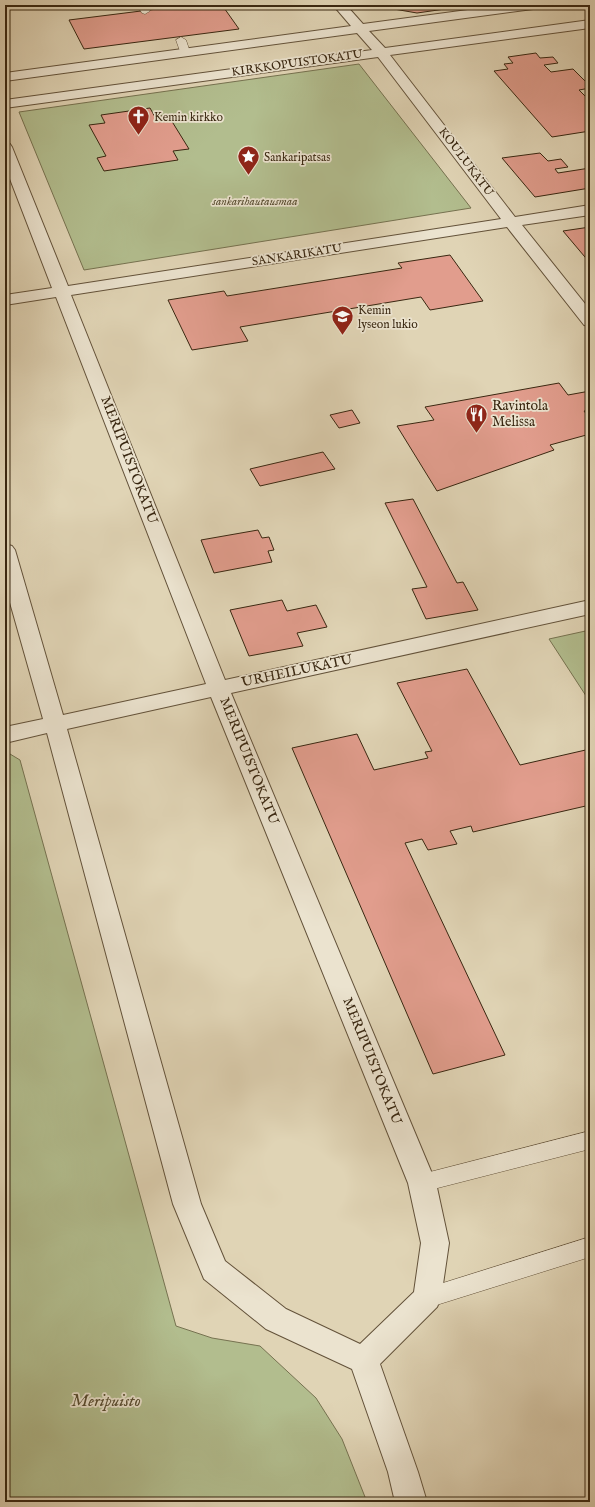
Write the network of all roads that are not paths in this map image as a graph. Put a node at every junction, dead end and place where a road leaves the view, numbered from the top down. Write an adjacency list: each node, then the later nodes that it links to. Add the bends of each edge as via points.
1 (339, 5): 4 (street, KOULUKATU)
2 (533, 5): 4 (street, KIRKKOPUISTOKATU)
3 (590, 24): 5 (street, KIRKKOPUISTOKATU)
4 (359, 29): 5 (street, KOULUKATU); 6 (street, KIRKKOPUISTOKATU, via 183,46)
5 (381, 52): 7 (street, KIRKKOPUISTOKATU); 10 (street, KOULUKATU)
6 (5, 78)
7 (5, 104)
8 (5, 147): 11 (street, MERIPUISTOKATU)
9 (590, 210): 10 (street, SANKARIKATU)
10 (512, 222): 11 (street, SANKARIKATU); 13 (street, KOULUKATU)
11 (62, 291): 12 (street, SANKARIKATU); 16 (street, MERIPUISTOKATU)
12 (5, 300)
13 (590, 320)
14 (5, 550): 17 (street)
15 (590, 607): 16 (street, URHEILUKATU)
16 (219, 689): 17 (street, URHEILUKATU); 20 (street, MERIPUISTOKATU)
17 (55, 724): 18 (street, URHEILUKATU); 23 (street, via 187,1204 214,1270 276,1318)
18 (5, 735)
19 (590, 1140): 20 (lane)
20 (422, 1183): 22 (street, MERIPUISTOKATU, via 435,1243)
21 (590, 1247): 22 (lane)
22 (427, 1298): 23 (street)
23 (364, 1360): 24 (street)
24 (411, 1502)

